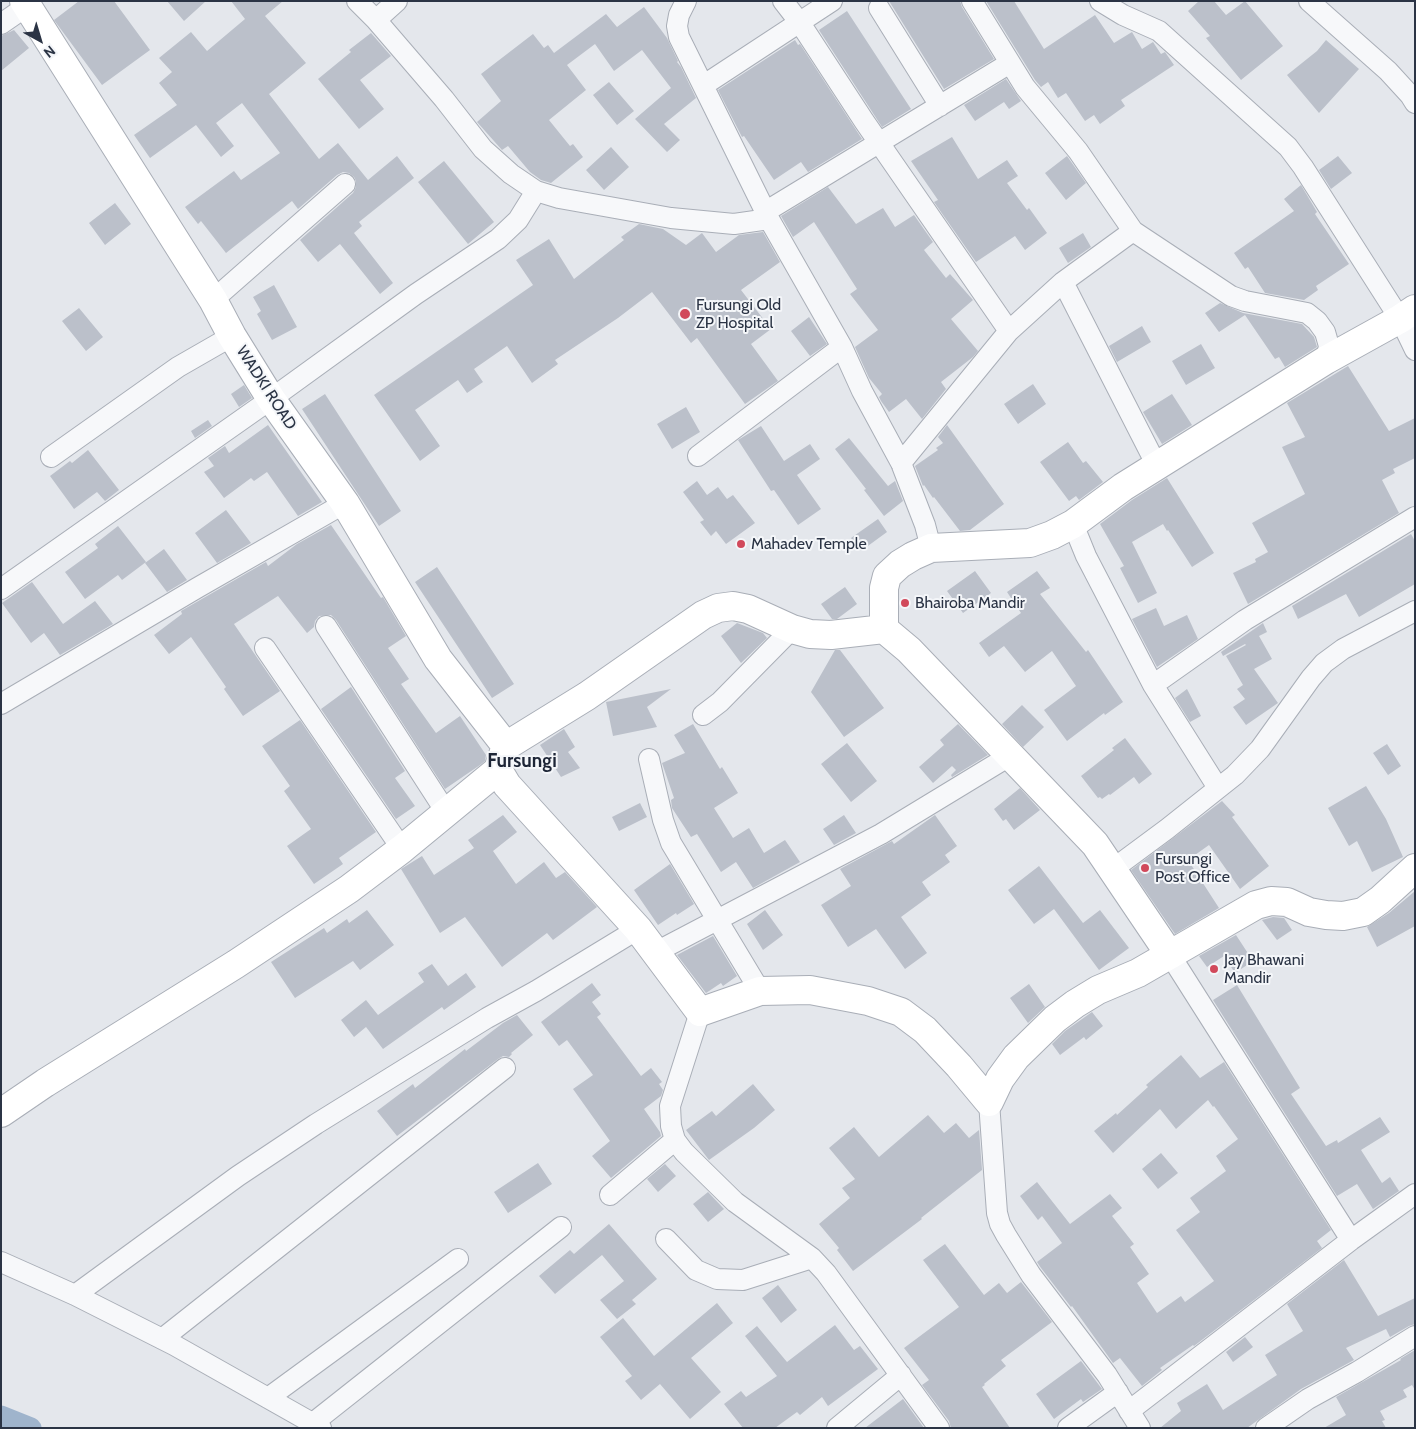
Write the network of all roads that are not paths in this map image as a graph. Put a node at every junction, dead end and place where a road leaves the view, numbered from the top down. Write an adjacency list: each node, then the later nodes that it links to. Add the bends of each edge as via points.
1 (357, 1): 11 (street)
2 (397, 1): 11 (street)
3 (686, 1): 15 (street, via 679,15 679,37)
4 (783, 1): 12 (street)
5 (832, 1): 12 (street)
6 (972, 1): 14 (street)
7 (1100, 1): 25 (street, via 1159,31 1288,147)
8 (1309, 1): 16 (street, via 1388,72)
9 (25, 4): 13 (street); 24 (street, WADKI ROAD)
10 (879, 8): 17 (street)
11 (376, 20): 20 (street, via 483,149 510,174)
12 (800, 23): 15 (street); 18 (street)
13 (1, 24)
14 (1010, 63): 17 (street); 22 (street, via 1025,87 1078,150)
15 (704, 85): 21 (street)
16 (1415, 103)
17 (940, 106): 18 (street)
18 (880, 143): 21 (street); 26 (street)
19 (345, 184): 24 (street)
20 (536, 191): 21 (street, via 671,218 734,224); 31 (street, via 518,220 498,239)
21 (767, 216): 28 (street)
22 (1133, 231): 23 (street); 30 (street, via 1231,296 1307,313 1325,332 1329,346)
23 (1063, 282): 26 (street); 35 (street)
24 (212, 300): 27 (street, WADKI ROAD)
25 (1408, 314): 29 (street); 30 (street)
26 (1009, 331): 34 (street)
27 (232, 336): 31 (street, WADKI ROAD); 33 (street, via 178,367)
28 (842, 347): 32 (street); 34 (street)
29 (1415, 350)
30 (1326, 360): 35 (street)
31 (271, 399): 36 (street, WADKI ROAD); 40 (street)
32 (698, 456)
33 (50, 457)
34 (901, 463): 39 (street)
35 (1157, 466): 38 (street)
36 (345, 503): 47 (street); 50 (street, WADKI ROAD)
37 (1415, 517): 46 (street, via 1245,620)
38 (1074, 524): 39 (street, via 1030,543); 46 (street, via 1086,556)
39 (931, 548): 44 (street, via 900,564 887,576)
40 (1, 589)
41 (1415, 610): 52 (street, via 1324,662 1260,749)
42 (326, 626): 53 (street)
43 (792, 629): 44 (street, via 831,635); 48 (street); 50 (street, via 748,609 733,606 703,614)
44 (884, 629): 49 (street, via 909,650)
45 (265, 648): 54 (street)
46 (1153, 686): 52 (street)
47 (1, 704)
48 (704, 715)
49 (1011, 755): 56 (street, via 1095,844); 57 (street, via 881,834)
50 (502, 758): 53 (street); 58 (street, WADKI ROAD, via 506,785)
51 (649, 759): 57 (street, via 671,843)
52 (1218, 788): 56 (street)
53 (446, 812): 54 (street)
54 (402, 849): 65 (street, via 333,900)
55 (1415, 868): 60 (street, via 1363,912 1326,915 1308,912 1287,902 1271,901 1256,905)
56 (1113, 869): 60 (street)
57 (716, 920): 59 (street); 61 (street)
58 (638, 929): 59 (street, WADKI ROAD); 75 (street, via 316,1124 238,1176)
59 (656, 952): 62 (street, WADKI ROAD)
60 (1170, 955): 64 (street, via 1098,990 1055,1019 1016,1057); 71 (street)
61 (760, 991): 62 (street); 64 (street, via 810,990 868,1001 901,1012 925,1030)
62 (700, 1012): 66 (street, via 670,1106)
63 (505, 1068): 77 (street)
64 (989, 1102): 79 (street, via 996,1213 1000,1224 1031,1275)
65 (1, 1113)
66 (675, 1140): 68 (street); 72 (street, via 735,1202)
67 (1415, 1194): 71 (street)
68 (610, 1195)
69 (562, 1227): 82 (street)
70 (666, 1239): 72 (street, via 696,1270 717,1279 744,1280)
71 (1351, 1240): 81 (street)
72 (812, 1258): 78 (street)
73 (458, 1259): 80 (street)
74 (1, 1262): 75 (street)
75 (75, 1296): 77 (street)
76 (1415, 1336): 86 (street, via 1308,1399)
77 (162, 1339): 80 (street)
78 (901, 1375): 83 (street); 84 (street)
79 (1118, 1392): 81 (street); 85 (street)
80 (268, 1398): 82 (street)
81 (1135, 1419)
82 (317, 1425)
83 (837, 1428)
84 (939, 1428)
85 (1068, 1428)
86 (1266, 1428)

